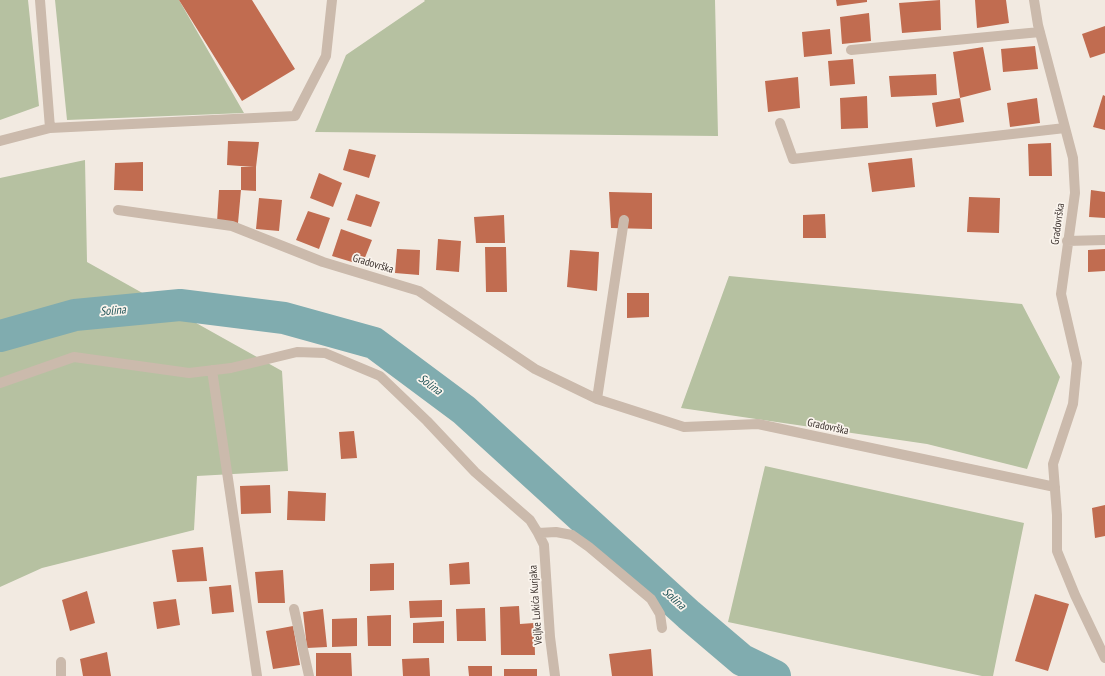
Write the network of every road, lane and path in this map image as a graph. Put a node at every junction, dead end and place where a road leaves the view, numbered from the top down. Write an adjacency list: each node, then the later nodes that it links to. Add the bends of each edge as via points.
1 (40, 0): 7 (street)
2 (332, 0): 7 (street, via 326,56 295,116)
3 (1034, 0): 4 (street, Gradovrška)
4 (1040, 32): 5 (street); 8 (street, Gradovrška)
5 (851, 50)
6 (780, 122): 8 (street, via 793,159)
7 (50, 128): 9 (street)
8 (1065, 128): 13 (street, Gradovrška, via 1073,158 1075,193)
9 (0, 142)
10 (118, 210): 16 (street, Gradovrška, via 232,226 323,262 419,291 535,369)
11 (624, 220): 16 (street)
12 (1105, 240): 13 (street)
13 (1067, 241): 17 (street, Gradovrška, via 1060,294 1077,363 1073,404 1053,464)
14 (212, 370): 15 (street, Veljke Lukića Kurjaka, via 189,373 74,357); 18 (street, Veljke Lukića Kurjaka, via 297,352 324,353 380,376 475,472 530,520); 24 (street)
15 (0, 383)
16 (597, 399): 17 (street, Gradovrška, via 684,427 758,424)
17 (1055, 488): 21 (street, Gradovrška, via 1057,552)
18 (538, 533): 20 (street, via 556,532 572,535 589,547 651,599 660,614); 26 (street, Veljke Lukića Kurjaka, via 544,545)
19 (294, 609): 25 (street)
20 (662, 628)
21 (1105, 658)
22 (61, 662): 23 (street)
23 (61, 676)
24 (257, 676)
25 (308, 676)
26 (555, 676)

